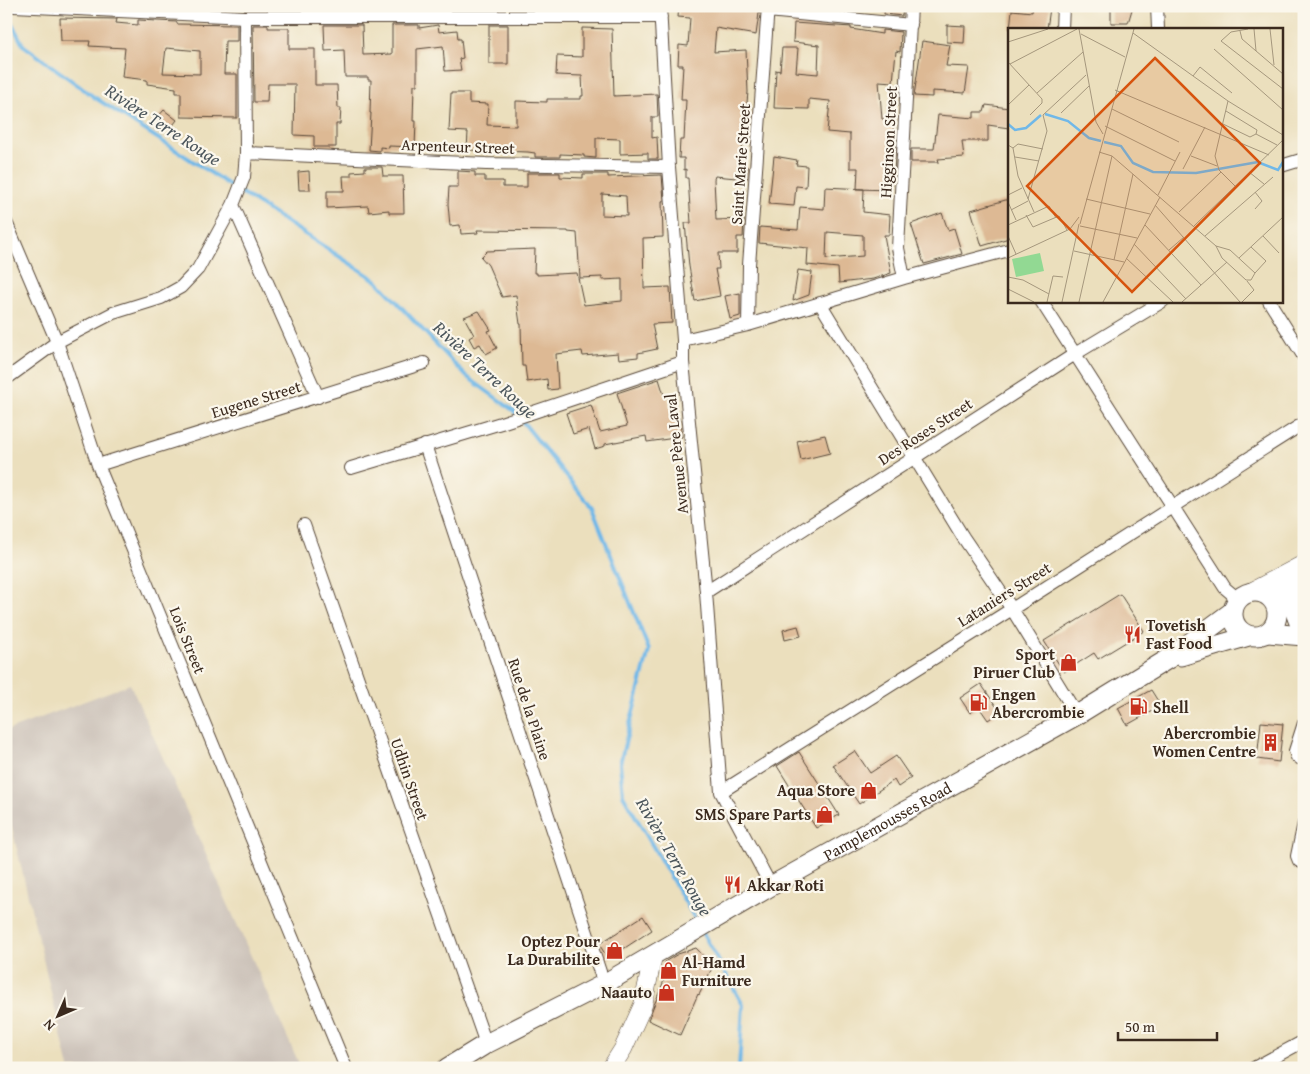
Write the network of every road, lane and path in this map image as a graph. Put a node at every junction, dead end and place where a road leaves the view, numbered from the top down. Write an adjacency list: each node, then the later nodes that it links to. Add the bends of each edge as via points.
1 (14, 6): 5 (street)
2 (912, 6): 9 (street, Higginson Street)
3 (1063, 6): 10 (street)
4 (1157, 6): 11 (street)
5 (104, 8): 8 (street)
6 (768, 9): 9 (street); 24 (street, Saint Marie Street)
7 (661, 12): 8 (street); 15 (street, Avenue Père Laval)
8 (245, 17): 12 (street)
9 (910, 25): 19 (street, Higginson Street, via 898,248)
10 (1062, 28)
11 (1158, 28)
12 (246, 153): 15 (street, Arpenteur Street, via 486,164); 16 (street, via 244,177)
13 (1304, 159): 14 (street)
14 (1282, 166)
15 (669, 167): 25 (street, Avenue Père Laval)
16 (235, 200): 26 (street, via 198,268 181,287 161,298 113,313); 32 (street)
17 (6, 222): 26 (street, Lois Street)
18 (1008, 251): 19 (street)
19 (904, 278): 23 (street)
20 (1042, 302): 27 (street)
21 (1161, 302): 27 (street, Des Roses Street)
22 (1270, 302): 28 (street)
23 (820, 304): 24 (street); 35 (street)
24 (748, 325): 25 (street)
25 (683, 340): 29 (street, Avenue Père Laval)
26 (57, 342): 31 (street); 36 (street, Lois Street)
27 (1075, 354): 35 (street, Des Roses Street); 38 (street)
28 (1304, 357)
29 (683, 362): 34 (street); 41 (street, Avenue Père Laval)
30 (424, 363): 32 (street, Eugene Street)
31 (6, 379)
32 (318, 397): 36 (street, Eugene Street)
33 (1304, 422): 38 (street, Lataniers Street)
34 (425, 445): 37 (street); 57 (street, Rue de la Plaine)
35 (914, 457): 41 (street, Des Roses Street); 44 (street)
36 (98, 465): 60 (street, Lois Street)
37 (351, 468)
38 (1172, 506): 42 (street, via 1225,588); 44 (street, Lataniers Street)
39 (304, 525): 59 (street, Udhin Street)
40 (1300, 568): 42 (main road); 43 (main road); 45 (main road, via 1291,602)
41 (706, 592): 52 (street, Avenue Père Laval)
42 (1241, 601): 43 (main road, via 1262,592); 47 (main road, via 1235,624); 48 (main road, Pamplemousses Road)
43 (1276, 606): 45 (main road); 46 (main road, via 1277,622)
44 (1012, 609): 49 (street); 52 (street, Lataniers Street)
45 (1302, 630): 46 (main road)
46 (1268, 633): 47 (main road)
47 (1249, 636): 48 (main road, Pamplemousses Road)
48 (1168, 659): 49 (main road, Pamplemousses Road)
49 (1076, 715): 55 (main road, Pamplemousses Road)
50 (1304, 723): 51 (street, via 1295,751 1297,757)
51 (1304, 760)
52 (721, 792): 55 (street, Avenue Père Laval)
53 (1304, 823): 54 (street, via 1296,856)
54 (1304, 863)
55 (771, 886): 56 (main road, Pamplemousses Road)
56 (653, 956): 57 (main road, Pamplemousses Road); 62 (main road, via 643,1005)
57 (604, 984): 59 (main road, Pamplemousses Road)
58 (1304, 1041): 63 (street)
59 (486, 1044): 61 (main road, Pamplemousses Road)
60 (346, 1068)
61 (448, 1068)
62 (611, 1068)
63 (1254, 1068)

